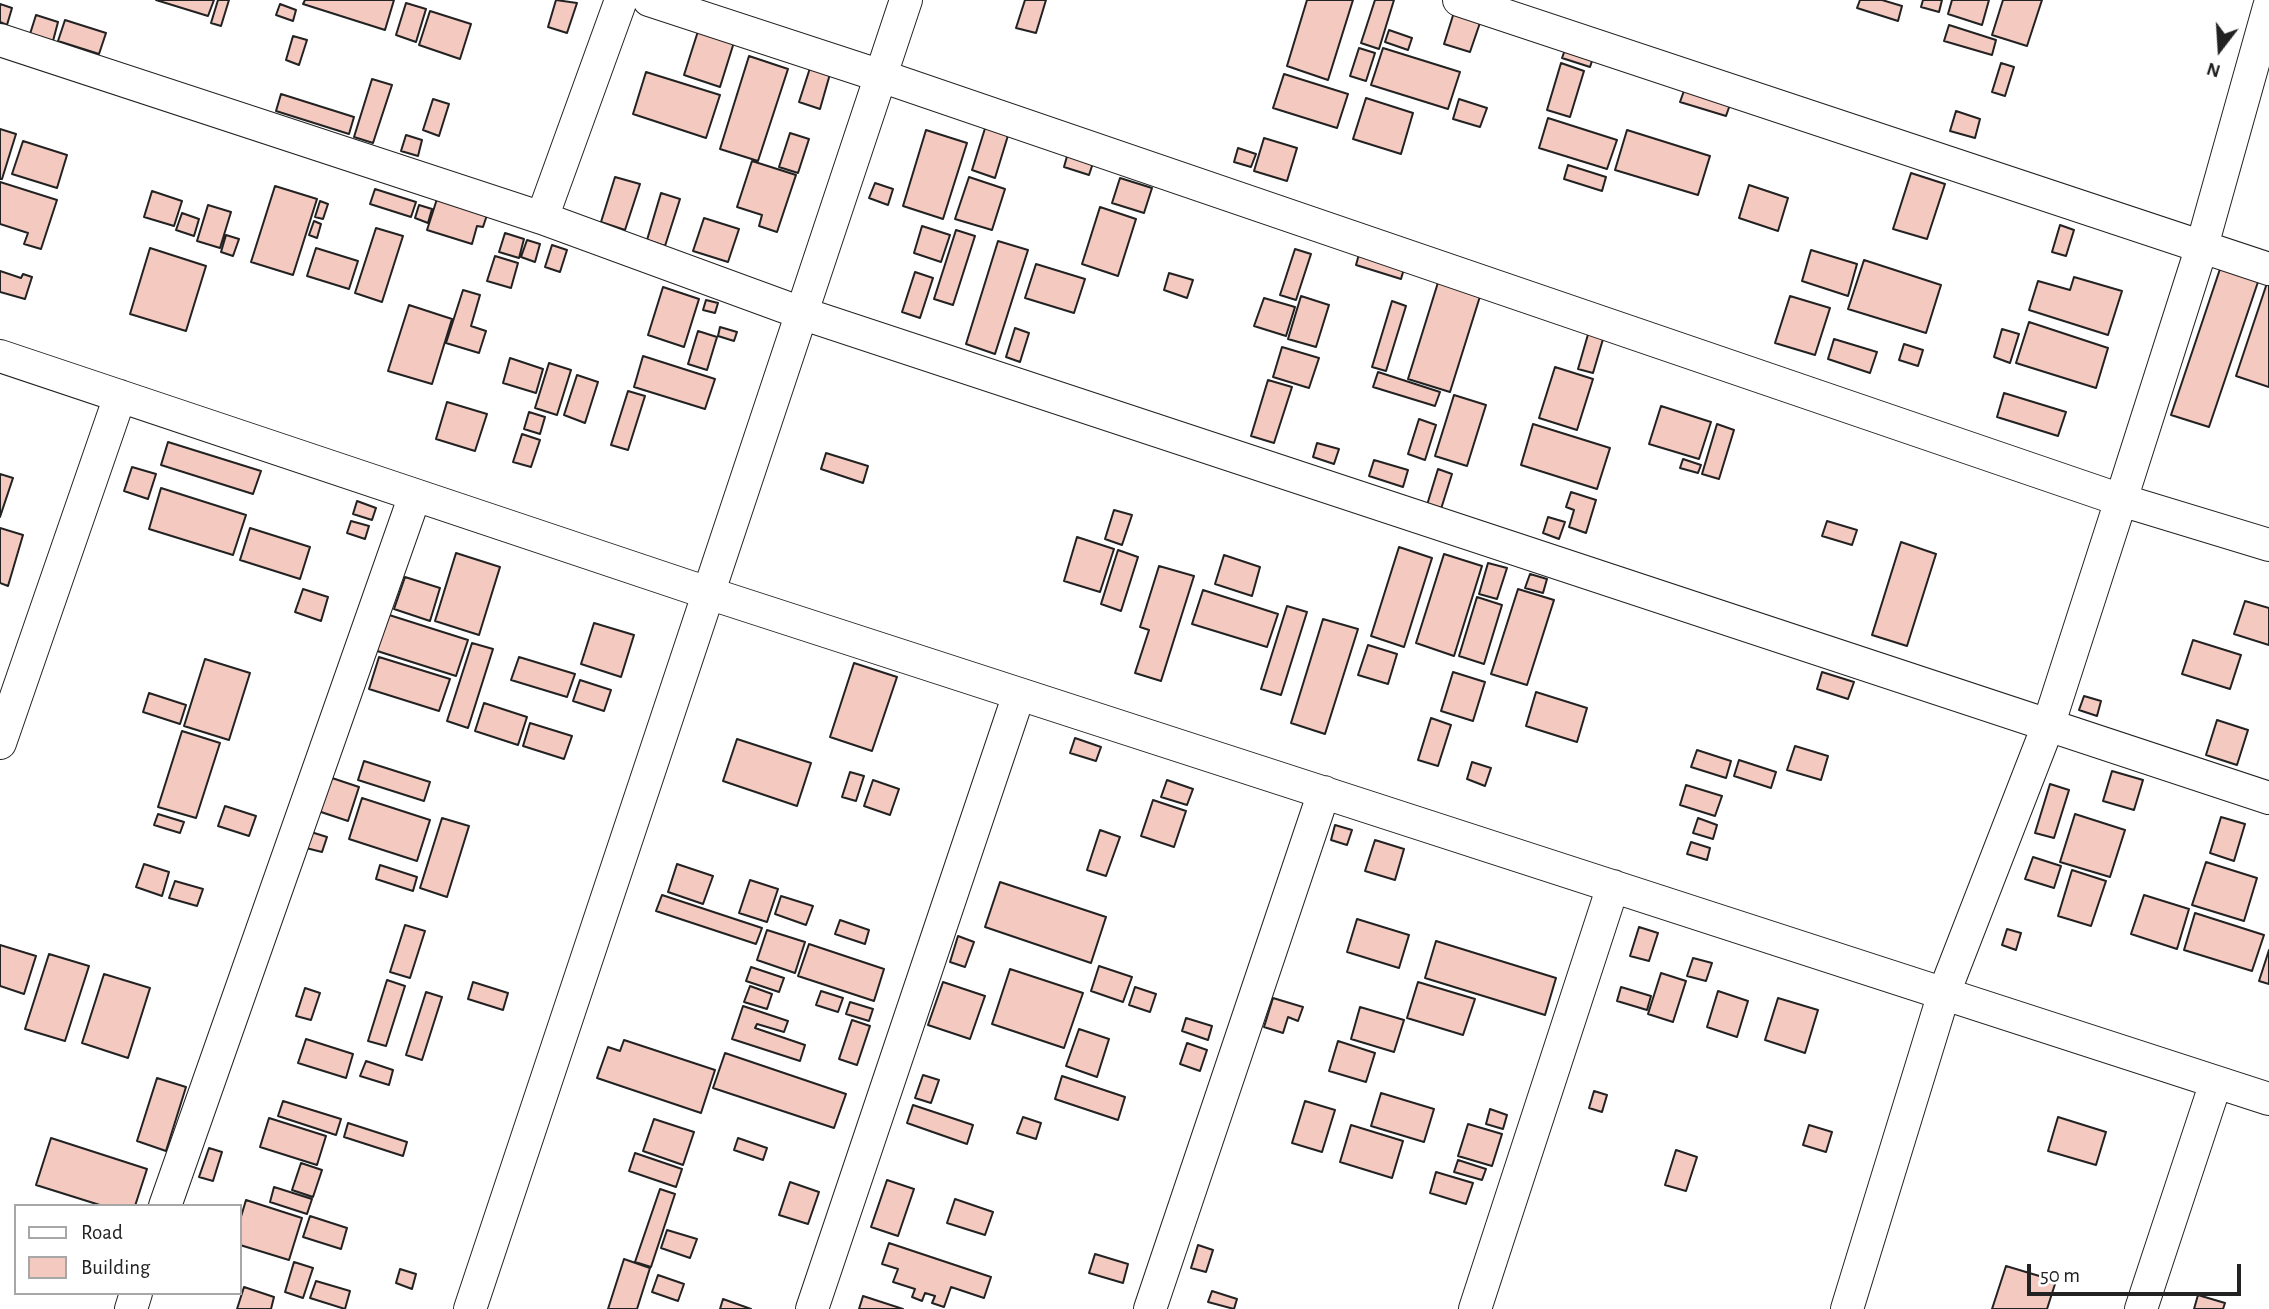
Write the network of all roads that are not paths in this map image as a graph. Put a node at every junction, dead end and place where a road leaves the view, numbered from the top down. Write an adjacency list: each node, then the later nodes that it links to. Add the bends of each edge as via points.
1 (621, 0): 8 (street)
2 (649, 0): 7 (street)
3 (906, 0): 7 (street)
4 (1459, 0): 9 (street)
5 (2269, 7): 9 (street)
6 (0, 40): 8 (street)
7 (881, 76): 11 (street); 15 (street)
8 (542, 218): 11 (street)
9 (2202, 246): 10 (street); 15 (street)
10 (2269, 269)
11 (804, 314): 17 (street); 19 (street)
12 (0, 356): 13 (street)
13 (120, 396): 14 (street); 20 (street)
14 (415, 495): 17 (street); 27 (street)
15 (2121, 500): 16 (street); 19 (street)
16 (2269, 545)
17 (708, 593): 18 (street); 28 (street)
18 (1019, 694): 21 (street); 29 (street)
19 (2049, 723): 22 (street); 24 (street)
20 (0, 743)
21 (1324, 792): 23 (street); 30 (street)
22 (2269, 798)
23 (1613, 886): 24 (street); 31 (street)
24 (1944, 993): 25 (street); 32 (street)
25 (2216, 1082): 26 (street); 33 (street)
26 (2269, 1099)
27 (166, 1204)
28 (470, 1309)
29 (812, 1309)
30 (1150, 1309)
31 (1475, 1309)
32 (1846, 1309)
33 (2141, 1309)

